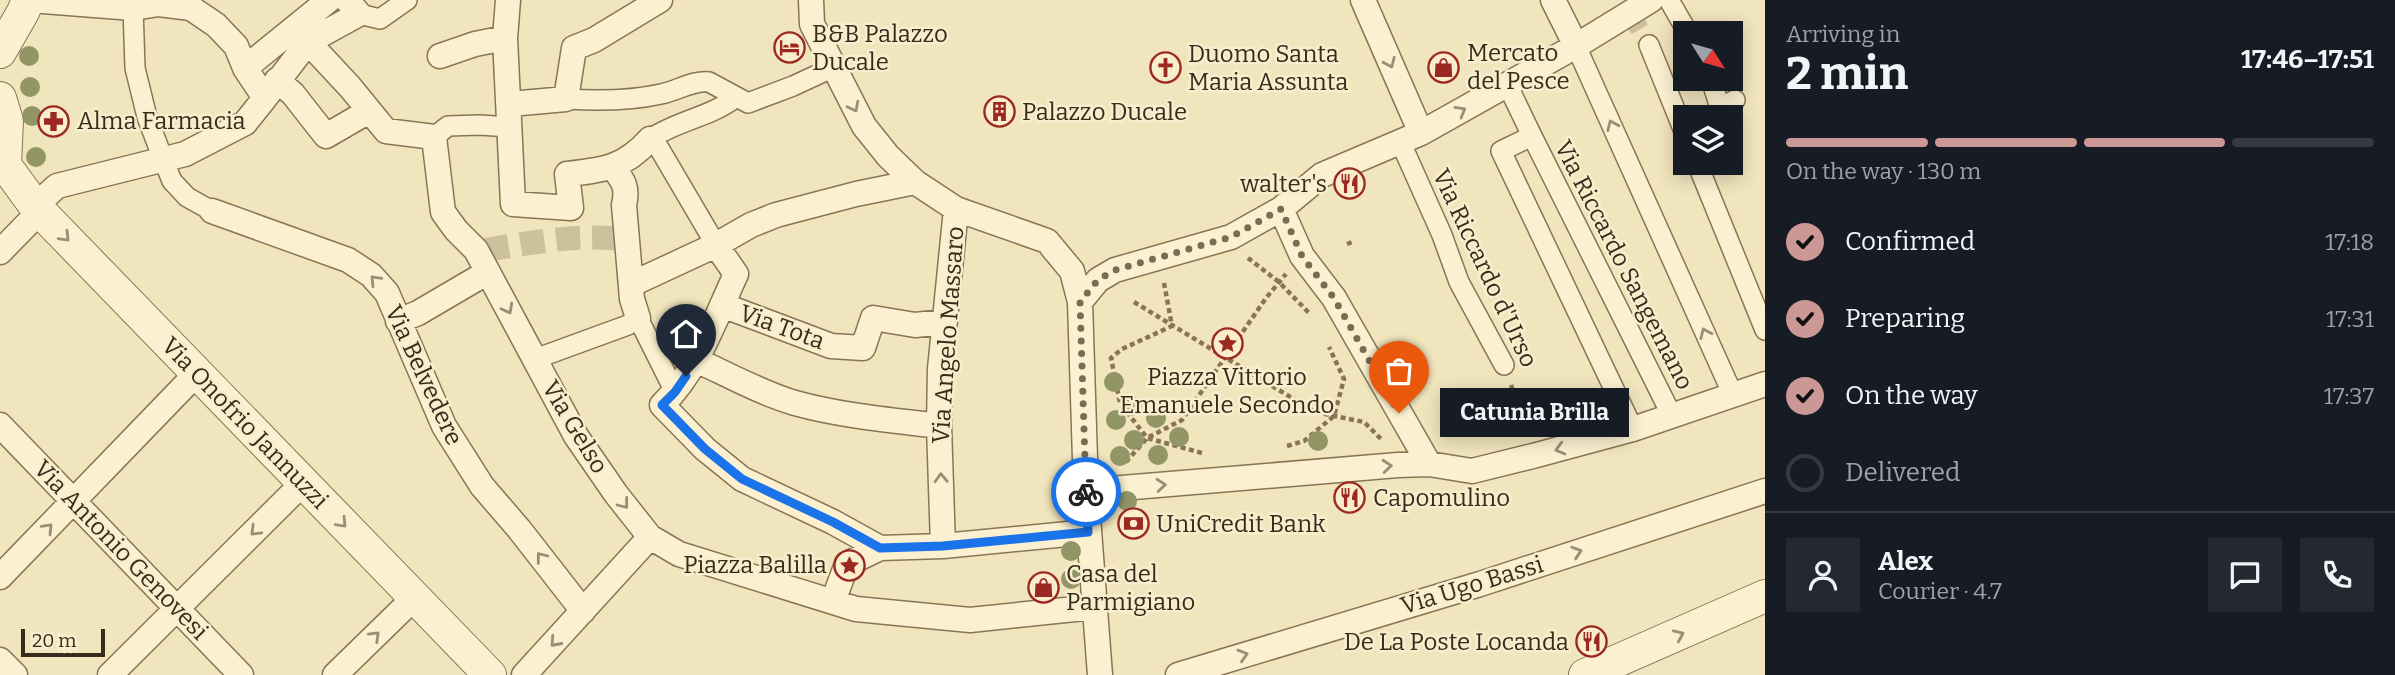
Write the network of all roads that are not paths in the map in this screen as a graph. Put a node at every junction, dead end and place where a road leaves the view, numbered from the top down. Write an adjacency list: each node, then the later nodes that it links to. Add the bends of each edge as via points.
1 (29, 0): 13 (street); 19 (street)
2 (329, 0): 22 (street)
3 (407, 0): 12 (street, via 380,19)
4 (509, 0): 15 (street)
5 (660, 0): 28 (street, via 574,48)
6 (811, 0): 21 (street, via 812,24)
7 (1363, 0): 35 (street, one-way to 35)
8 (1553, 0): 18 (street)
9 (1651, 0): 18 (street)
10 (1669, 0): 14 (street)
11 (160, 2): 13 (street); 22 (street, via 191,8 216,25 236,46)
12 (353, 7): 16 (street)
13 (133, 8): 37 (street, via 135,68)
14 (1681, 21)
15 (505, 38): 20 (street); 32 (street)
16 (308, 42): 24 (street); 31 (street)
17 (1649, 45): 30 (street)
18 (1576, 46): 23 (street); 61 (street, one-way to 18)
19 (0, 52)
20 (439, 56)
21 (834, 67): 27 (street, via 748,103); 41 (street, one-way to 41, via 864,126)
22 (245, 68): 24 (street)
23 (1507, 84): 33 (street, Via Riccardo Sangemano); 35 (street, one-way to 23)
24 (271, 89): 31 (street, via 293,94 326,136); 37 (street, via 246,123 185,154)
25 (1715, 91): 29 (street, via 1720,108)
26 (0, 98): 38 (street, via 7,121)
27 (735, 98): 28 (street, via 702,81 623,100); 36 (street)
28 (566, 99): 32 (street)
29 (1735, 100)
30 (1673, 105)
31 (369, 110): 34 (street, via 386,131)
32 (510, 115): 34 (street, via 480,125 449,127); 39 (street, via 513,204 571,208 567,174)
33 (1532, 136): 63 (street, Via Riccardo Sangemano); 66 (street, via 1500,151)
34 (434, 137): 48 (street, Via Gelso, via 443,212)
35 (1410, 137): 44 (street, via 1322,175); 58 (street, Via Riccardo d'Urso, via 1459,282)
36 (650, 139): 39 (street); 46 (street)
37 (163, 159): 42 (street, via 57,186); 45 (street, via 172,181 187,197)
38 (3, 165): 42 (street, Via Onofrio Jannuzzi)
39 (613, 168): 49 (street, via 627,191 624,239)
40 (1702, 175): 55 (street)
41 (915, 182): 43 (street); 46 (street, via 776,215)
42 (37, 209): 47 (street); 59 (street, Via Onofrio Jannuzzi, one-way to 59)
43 (956, 209): 50 (street, via 1047,242 1072,271); 54 (street, Via Angelo Massaro)
44 (1281, 209): 50 (street, via 1231,237 1115,270 1098,280); 67 (street, via 1302,256 1334,298)
45 (212, 211): 53 (street, Via Belvedere, one-way to 45, via 387,293 348,260)
46 (716, 245): 49 (street); 51 (street, via 736,274)
47 (0, 252)
48 (483, 258): 53 (street, via 418,313); 56 (street, Via Gelso, one-way to 56)
49 (632, 284): 52 (street)
50 (1080, 302): 69 (street)
51 (722, 304): 54 (street, Via Tota, via 831,346 863,348 873,318 915,325); 57 (street)
52 (638, 318): 56 (street); 62 (street)
53 (398, 321): 82 (street, Via Belvedere, one-way to 53, via 482,486 444,426)
54 (945, 322): 65 (street, Via Angelo Massaro)
55 (1765, 330)
56 (535, 359): 73 (street, Via Gelso, one-way to 73, via 576,436)
57 (696, 360): 62 (street); 65 (street, via 794,402 853,416)
58 (1503, 365)
59 (197, 373): 68 (street, Via Onofrio Jannuzzi); 71 (street)
60 (1765, 384): 61 (street)
61 (1733, 395): 63 (street)
62 (669, 398): 75 (street, via 705,449 742,479)
63 (1672, 416): 66 (street)
64 (0, 425): 71 (street, Via Antonio Genovesi)
65 (939, 426): 74 (street, Via Angelo Massaro, one-way to 65)
66 (1633, 429): 67 (street, one-way to 67, via 1472,471)
67 (1429, 464): 69 (street, one-way to 67)
68 (303, 483): 78 (street, Via Onofrio Jannuzzi, one-way to 78); 81 (street, one-way to 81)
69 (1086, 491): 72 (street)
70 (1765, 491): 92 (street, Via Ugo Bassi, one-way to 70)
71 (74, 501): 76 (street, one-way to 71); 81 (street, Via Antonio Genovesi)
72 (1088, 532): 74 (street); 80 (street)
73 (650, 537): 79 (street, Via Gelso, via 679,554); 82 (street)
74 (938, 546): 75 (street)
75 (880, 548): 79 (street, via 846,564)
76 (0, 577)
77 (1765, 596): 84 (street, one-way to 77)
78 (415, 597): 88 (street, one-way to 78); 89 (street, Via Onofrio Jannuzzi)
79 (833, 601): 80 (street, Via Gelso, via 856,609 970,620)
80 (1094, 607): 91 (street)
81 (177, 608): 86 (street); 87 (street, Via Antonio Genovesi)
82 (583, 611): 90 (street, one-way to 90)
83 (0, 660): 85 (street)
84 (1619, 669): 93 (street)
85 (16, 675)
86 (110, 675)
87 (241, 675)
88 (335, 675)
89 (490, 675)
90 (524, 675)
91 (1100, 675)
92 (1178, 675)
93 (1585, 675)

